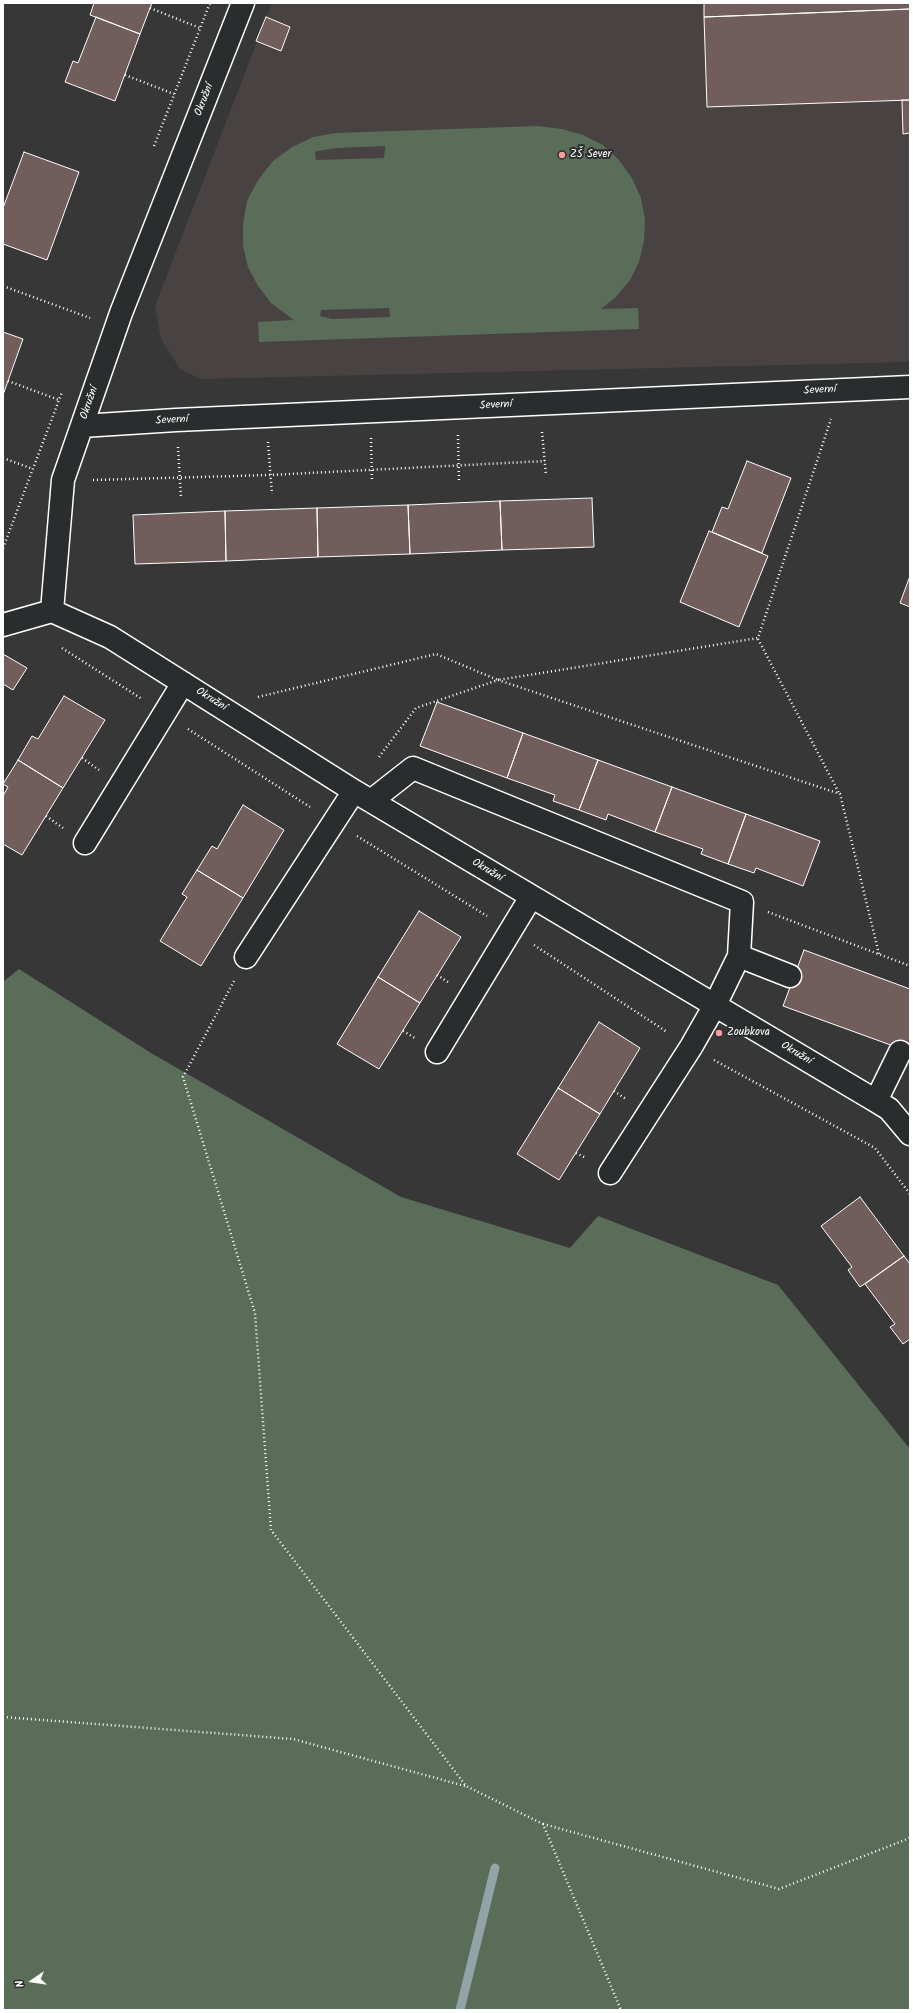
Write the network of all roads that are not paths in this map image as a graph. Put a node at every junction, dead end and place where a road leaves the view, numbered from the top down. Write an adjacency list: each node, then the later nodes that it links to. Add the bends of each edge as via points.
1 (243, 3): 3 (street, Okružní, via 121,313)
2 (910, 387): 3 (street, Severní)
3 (82, 426): 4 (street, Okružní, via 63,480)
4 (52, 611): 5 (street); 6 (street, Okružní, via 110,637)
5 (3, 625)
6 (183, 683): 7 (street, Okružní); 8 (street)
7 (363, 796): 9 (street, Okružní); 10 (street, via 413,768 742,902); 11 (street, via 334,822)
8 (85, 843)
9 (531, 898): 13 (street, Okružní); 14 (street)
10 (739, 956): 12 (street); 13 (street)
11 (246, 958)
12 (790, 976)
13 (715, 1005): 16 (street, Okružní); 18 (street)
14 (437, 1052)
15 (900, 1052): 16 (street)
16 (876, 1101): 17 (street, Okružní, via 888,1109)
17 (910, 1134)
18 (610, 1173)

